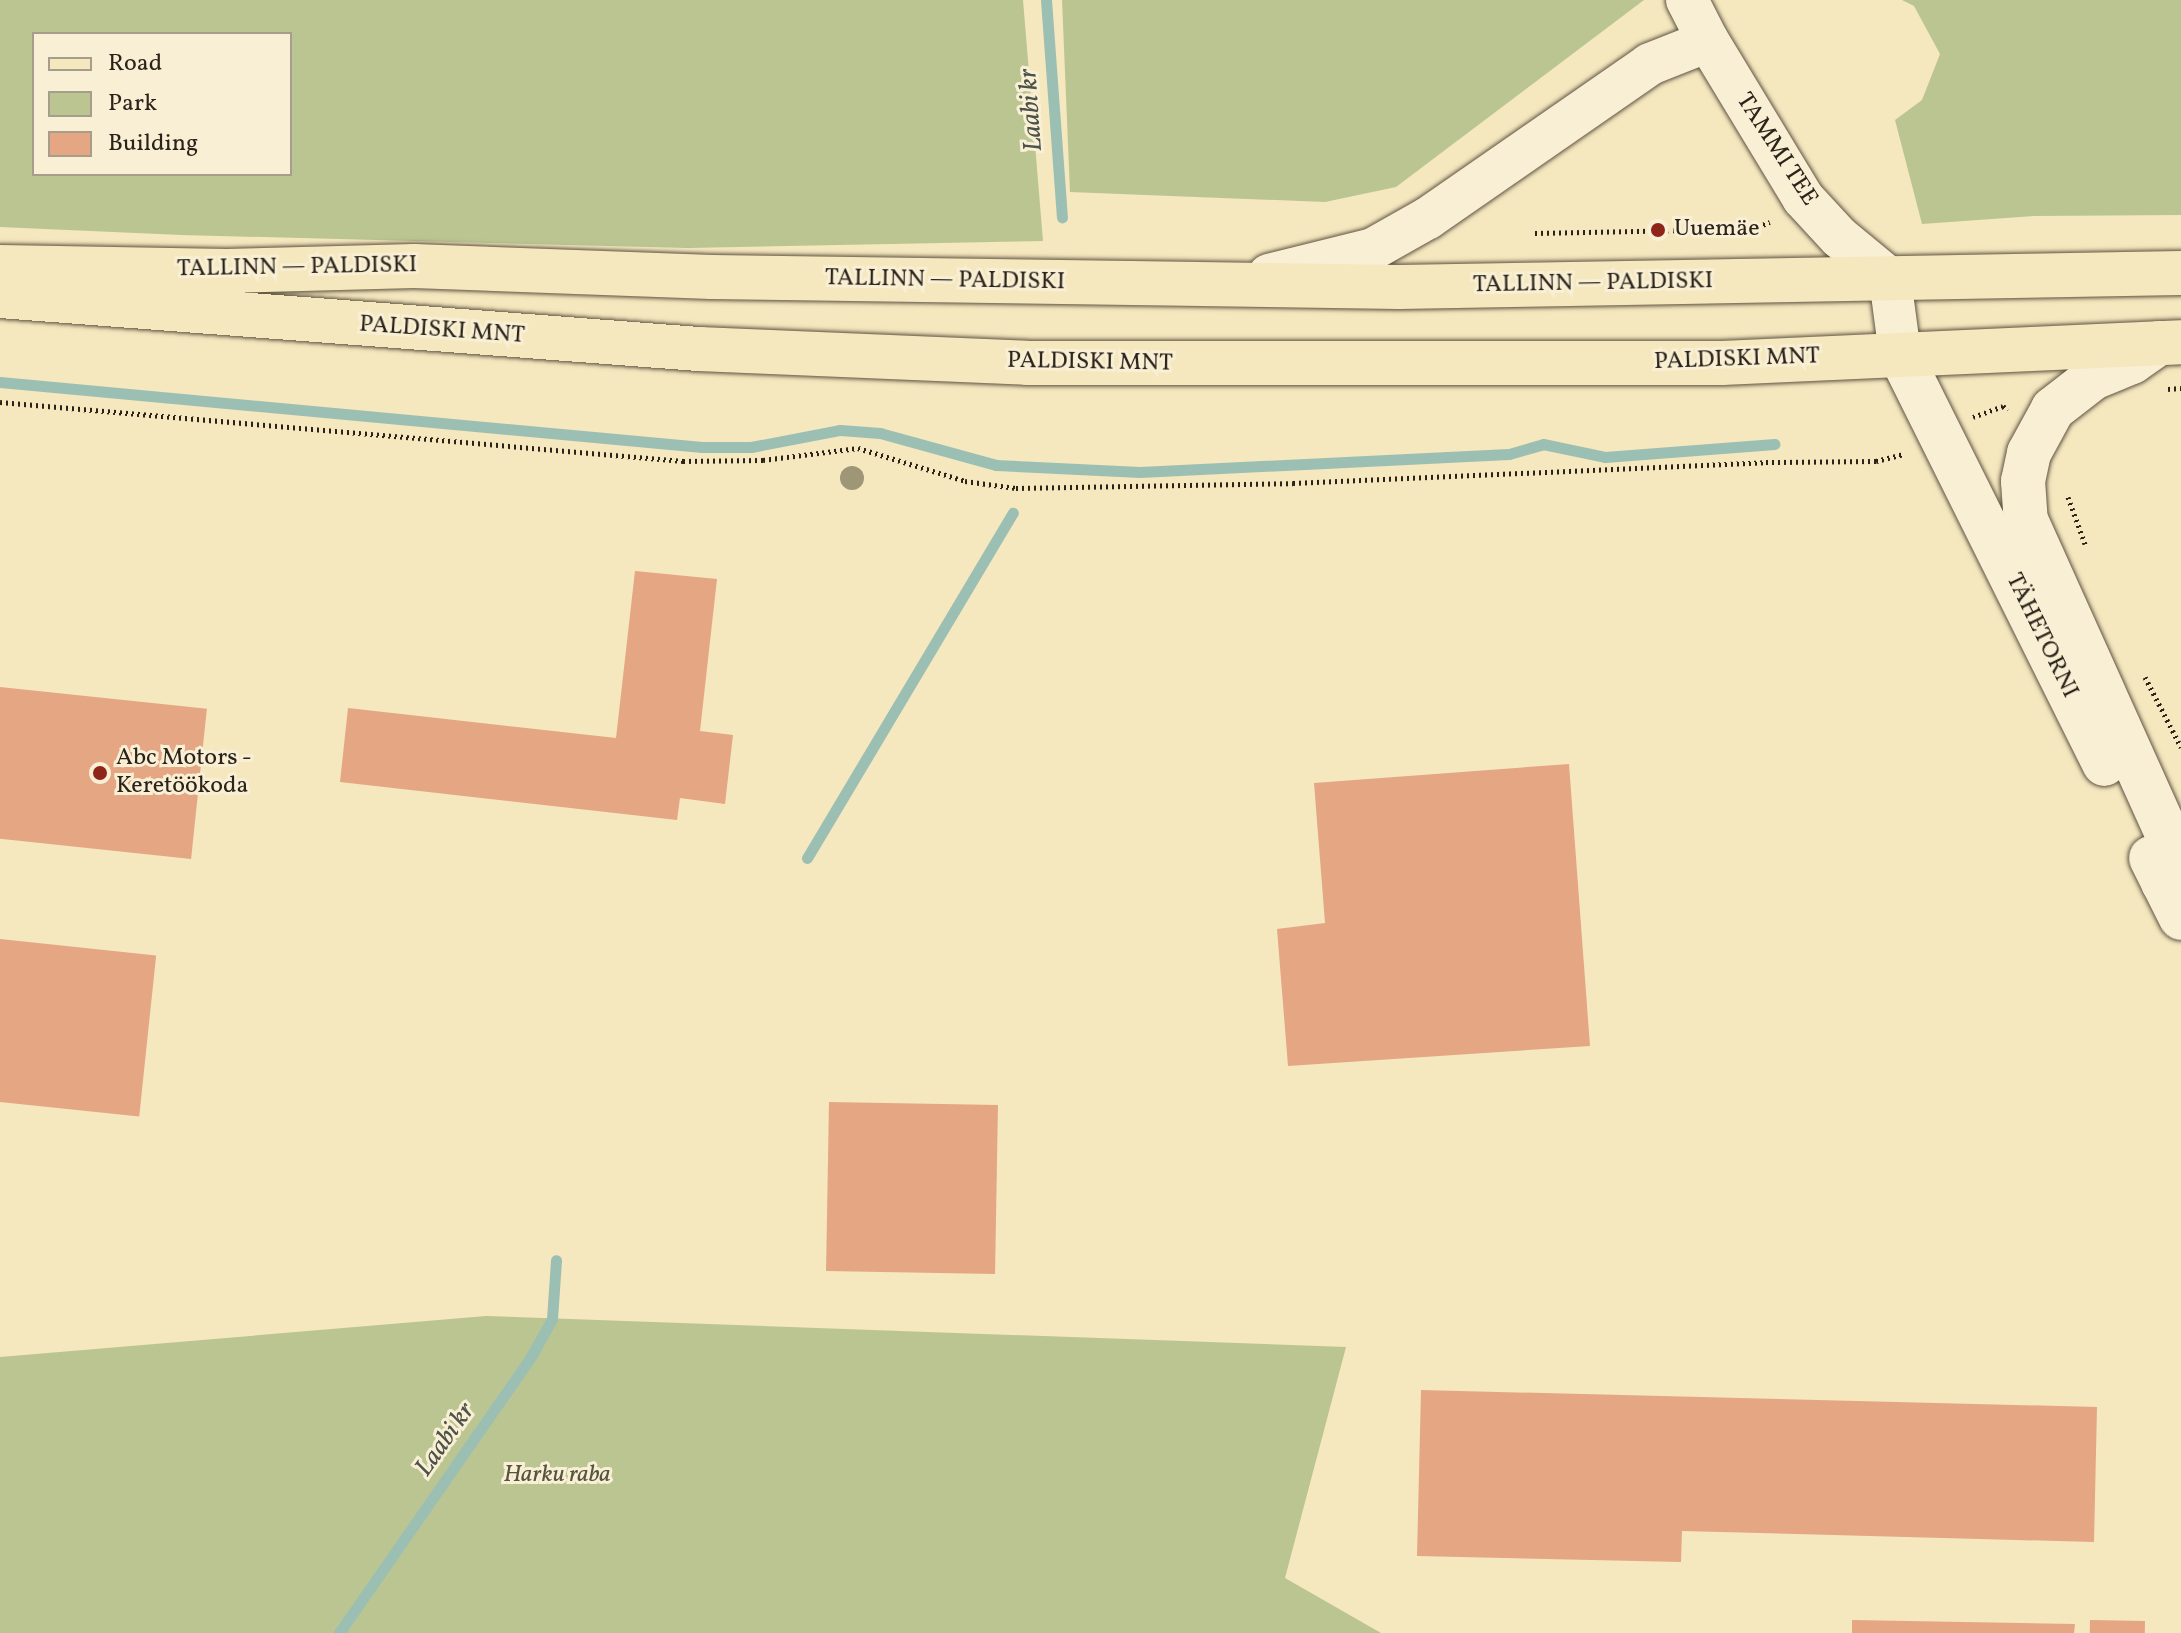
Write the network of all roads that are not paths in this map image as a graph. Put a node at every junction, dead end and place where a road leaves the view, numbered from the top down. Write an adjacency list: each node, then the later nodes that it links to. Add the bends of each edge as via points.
1 (1687, 0): 2 (street, TAMMI TEE)
2 (1708, 41): 5 (street, TAMMI TEE, via 1803,198 1839,237); 6 (street, via 1650,64 1428,218 1373,249)
3 (0, 267): 6 (main road, TALLINN — PALDISKI, via 227,271 414,266 712,277)
4 (2181, 273): 5 (main road)
5 (1890, 279): 6 (main road, TALLINN — PALDISKI, via 1399,287); 9 (street)
6 (1218, 284)
7 (0, 296): 9 (main road, PALDISKI MNT, via 683,348 1027,363 1722,363)
8 (2170, 342): 9 (main road, PALDISKI MNT); 10 (street, via 2093,378 2053,409 2029,453 2023,481 2026,520 2167,834)
9 (1900, 354): 10 (street, TÄHETORNI)
10 (2172, 900)

